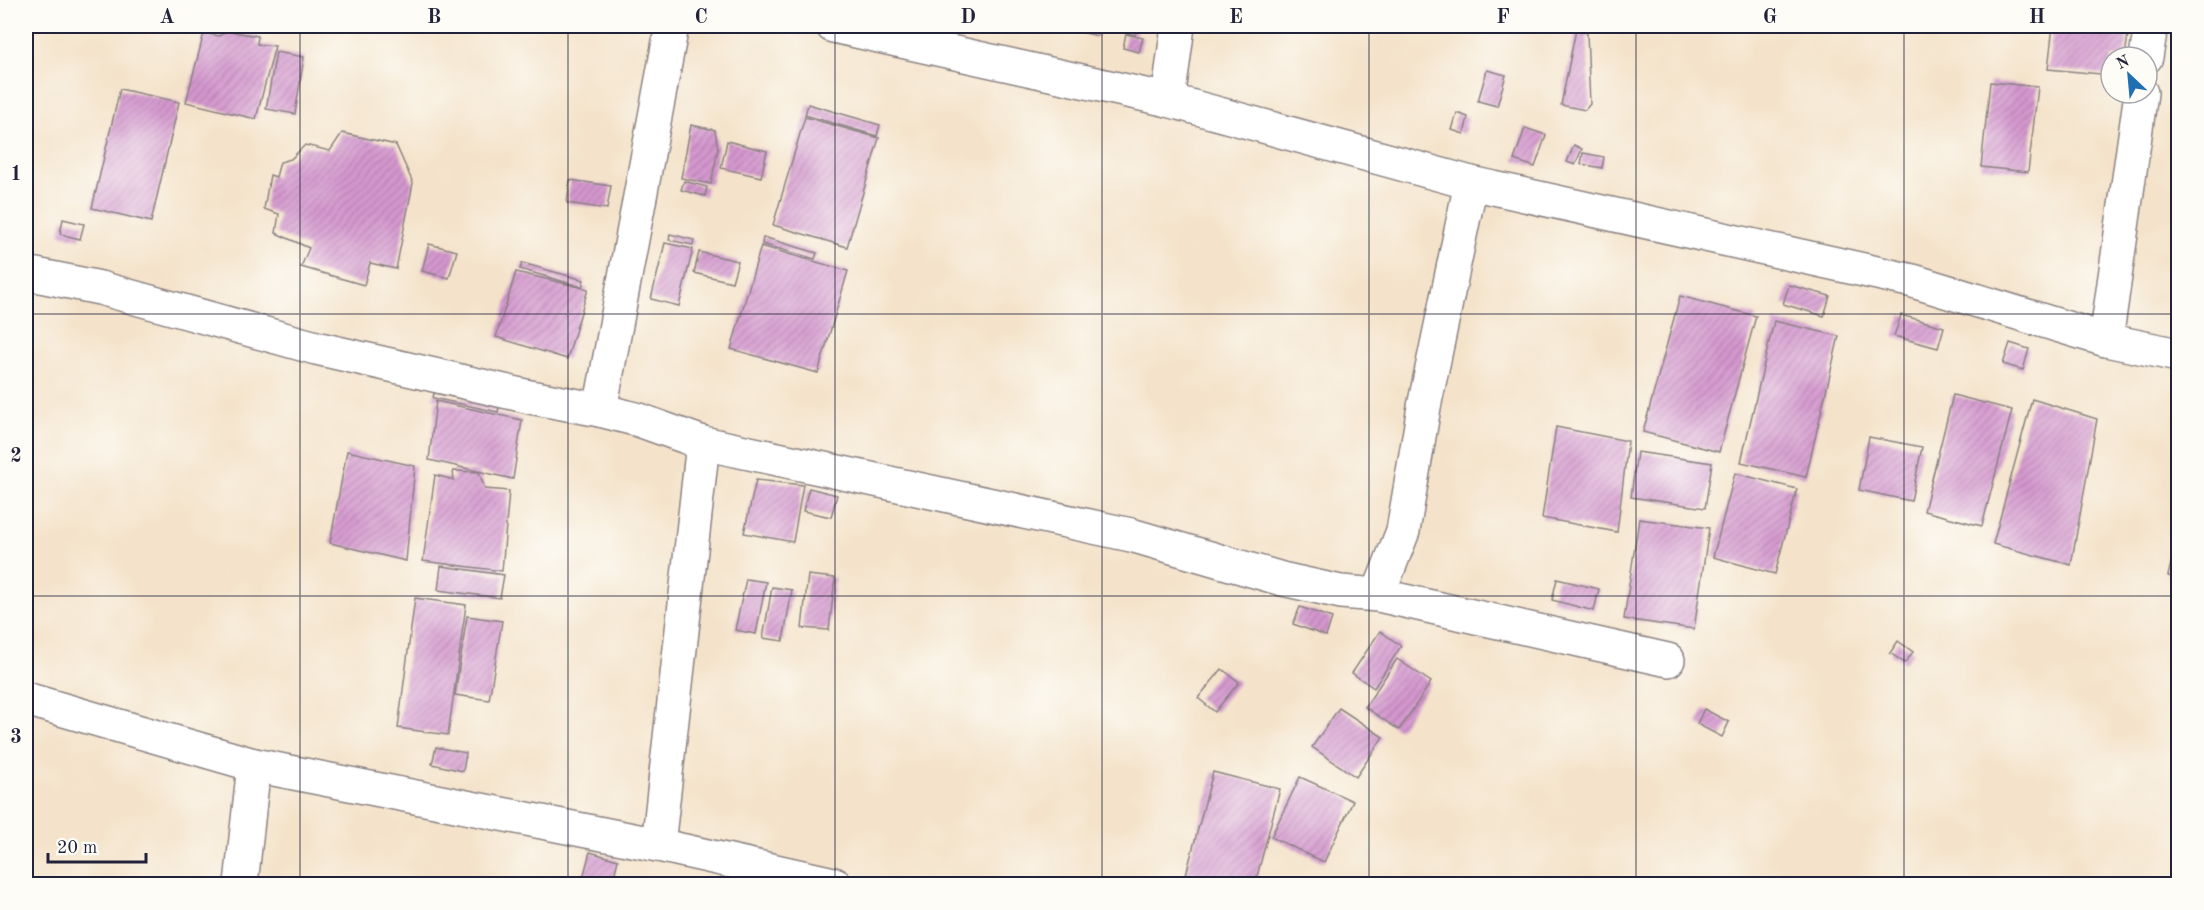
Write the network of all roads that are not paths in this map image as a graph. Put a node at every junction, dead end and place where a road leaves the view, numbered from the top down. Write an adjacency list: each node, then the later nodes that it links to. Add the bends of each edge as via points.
1 (672, 26): 12 (street)
2 (833, 26): 6 (street)
3 (1178, 26): 6 (street)
4 (2151, 26): 5 (street)
5 (2148, 45)
6 (1168, 100): 8 (street)
7 (2139, 105): 10 (street)
8 (1471, 183): 10 (street, via 1913,281); 14 (street, via 1402,531)
9 (26, 273): 12 (street, via 100,288 316,348)
10 (2106, 340): 11 (street)
11 (2178, 355)
12 (600, 410): 13 (street)
13 (703, 443): 14 (street, via 1131,535 1282,579); 18 (street)
14 (1378, 596): 15 (street)
15 (1668, 660)
16 (26, 699): 17 (street)
17 (254, 765): 18 (street); 20 (street)
18 (658, 846): 19 (street)
19 (728, 873): 21 (street)
20 (241, 885)
21 (834, 885)

